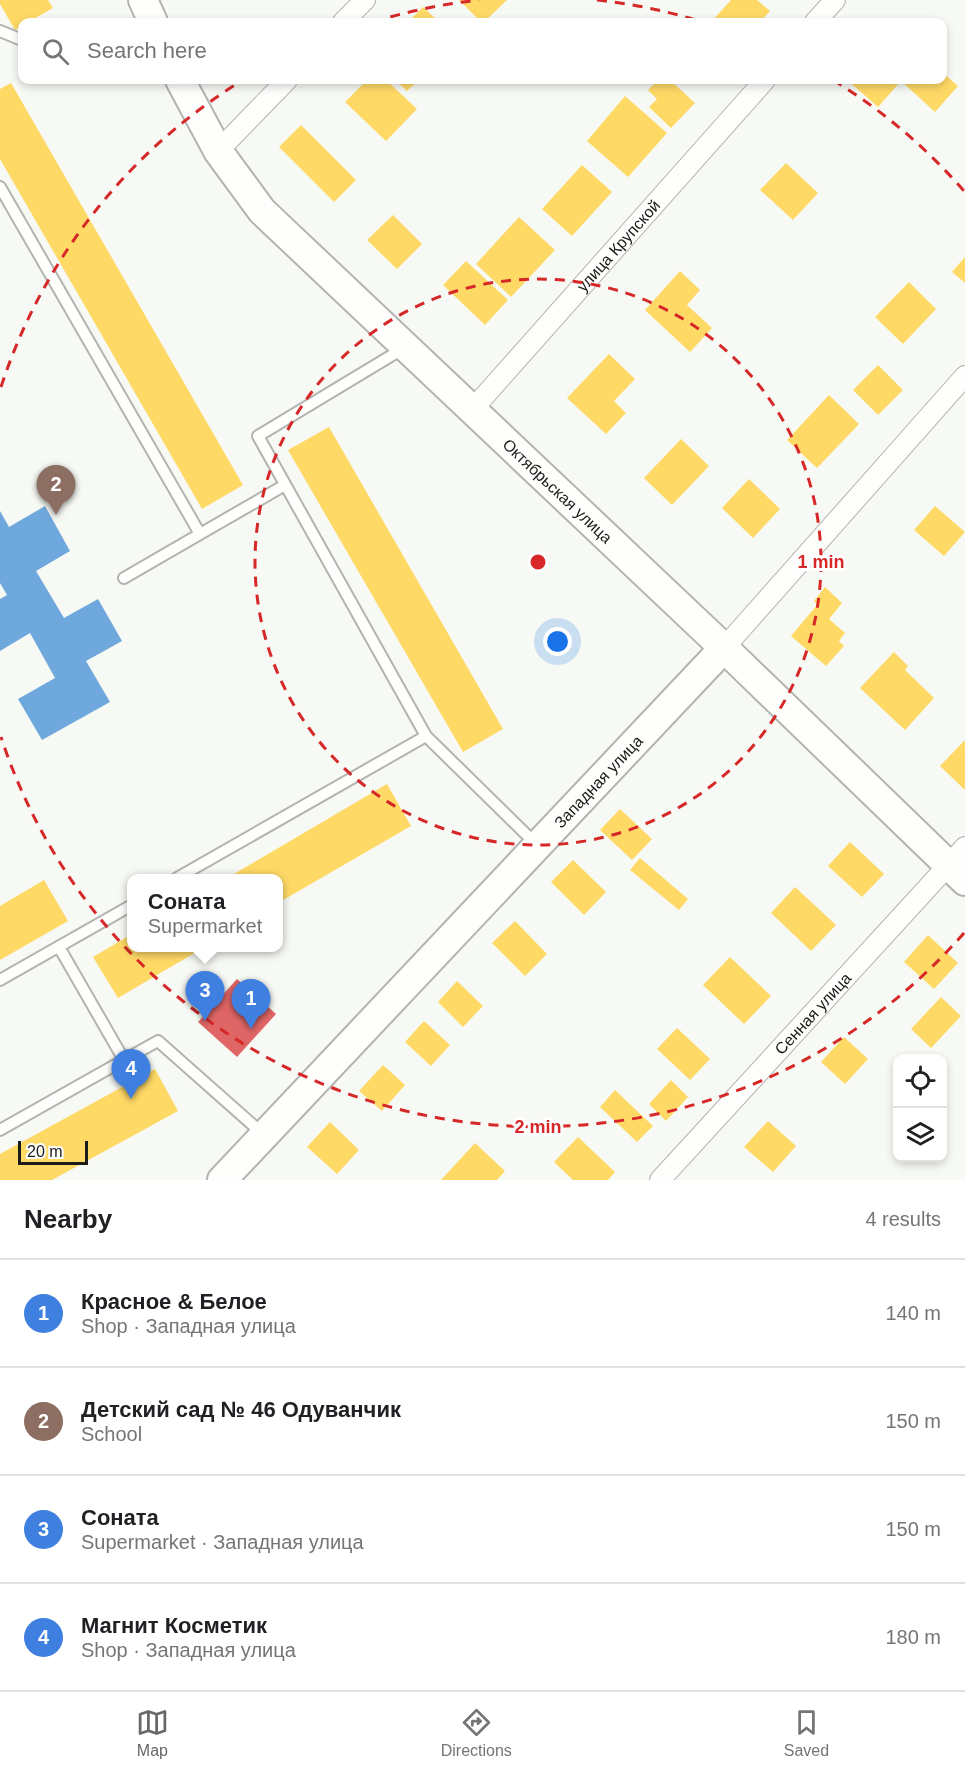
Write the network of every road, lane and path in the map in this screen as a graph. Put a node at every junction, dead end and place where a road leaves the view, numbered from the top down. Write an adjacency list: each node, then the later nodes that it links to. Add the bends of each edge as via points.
1 (365, 0): 3 (street)
2 (835, 0): 4 (street)
3 (347, 18)
4 (819, 18)
5 (0, 31): 6 (lane)
6 (18, 38)
7 (182, 84): 10 (main road, Октябрьская улица)
8 (283, 84): 10 (street)
9 (761, 84): 15 (street, улица Крупской)
10 (218, 151): 13 (main road, Октябрьская улица, via 262,211)
11 (0, 188): 12 (lane)
12 (5, 207): 17 (lane)
13 (404, 348): 15 (main road, Октябрьская улица); 16 (lane, via 258,436)
14 (965, 376): 19 (street, Западная улица)
15 (472, 410): 19 (main road, Октябрьская улица)
16 (285, 485): 17 (lane); 20 (lane)
17 (200, 534): 18 (lane)
18 (124, 578)
19 (724, 648): 21 (main road, Западная улица); 22 (main road, Октябрьская улица)
20 (426, 736): 21 (lane); 23 (lane)
21 (538, 845): 29 (main road, Западная улица)
22 (959, 864): 31 (street, Сенная улица)
23 (186, 874)
24 (127, 908): 25 (lane)
25 (59, 947): 26 (lane); 27 (lane)
26 (0, 980)
27 (124, 1060): 28 (lane); 29 (lane, via 158,1041)
28 (0, 1130)
29 (264, 1136): 30 (main road, Западная улица)
30 (222, 1180)
31 (660, 1180)

